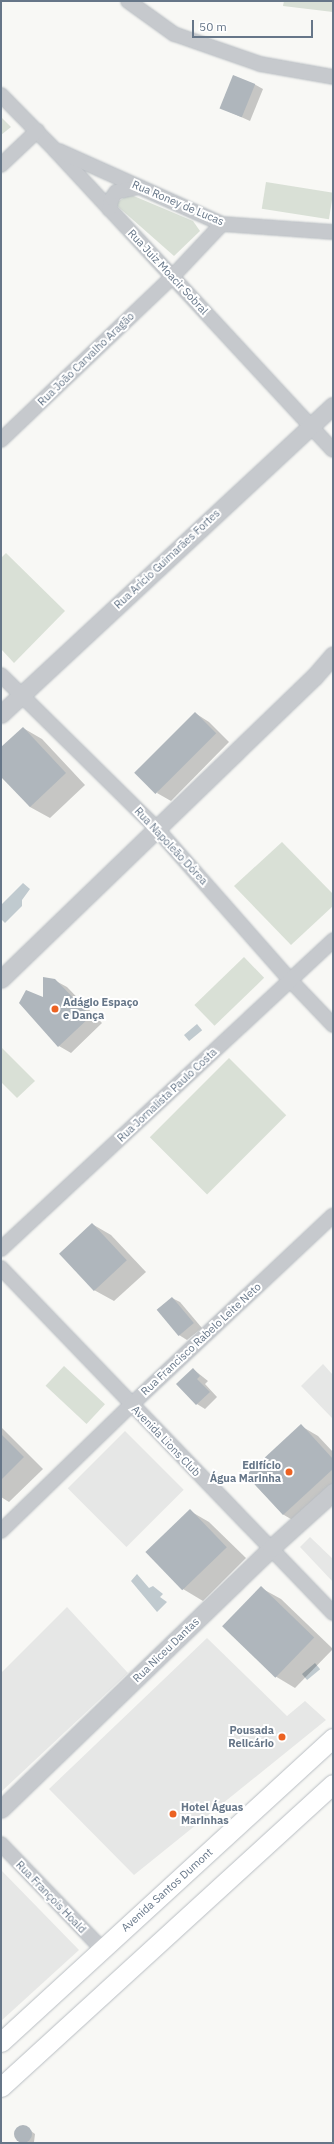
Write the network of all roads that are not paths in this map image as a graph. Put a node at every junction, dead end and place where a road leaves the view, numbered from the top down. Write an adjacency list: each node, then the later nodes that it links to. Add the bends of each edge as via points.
1 (128, 1): 2 (street, via 174,34 260,64)
2 (333, 77)
3 (1, 95): 4 (street, Rua Juiz Moacir Sobral)
4 (36, 132): 5 (street, Rua Juiz Moacir Sobral); 6 (street)
5 (54, 149): 7 (street, Rua Roney de Lucas); 8 (street, Rua Juiz Moacir Sobral)
6 (1, 165)
7 (139, 187): 8 (street, via 116,192); 9 (street, Rua Roney de Lucas)
8 (109, 209): 11 (street, Rua Juiz Moacir Sobral)
9 (222, 224): 10 (street, Rua Roney de Lucas); 11 (street, Rua João Carvalho Aragão)
10 (333, 232)
11 (172, 277): 13 (street, Rua Juiz Moacir Sobral); 14 (street, Rua João Carvalho Aragão)
12 (333, 406): 13 (street, Rua Arício Guimarães Fortes)
13 (311, 425): 15 (street, Rua Juiz Moacir Sobral); 18 (street, Rua Arício Guimarães Fortes)
14 (1, 440)
15 (333, 450)
16 (333, 654): 20 (street, via 314,676)
17 (1, 675): 18 (street, Rua Napoleão Dórea)
18 (21, 696): 19 (street, Rua Arício Guimarães Fortes); 20 (street, Rua Napoleão Dórea)
19 (1, 714)
20 (157, 829): 22 (street); 23 (street, Rua Napoleão Dórea)
21 (333, 940): 23 (street, Rua Jornalista Paulo Costa)
22 (1, 980)
23 (291, 980): 24 (street, Rua Napoleão Dórea); 26 (street, Rua Jornalista Paulo Costa)
24 (333, 1025)
25 (333, 1215): 28 (street, Rua Francisco Rabelo Leite Neto)
26 (1, 1249)
27 (1, 1268): 28 (street, Avenida Lions Club)
28 (131, 1405): 30 (street, Rua Francisco Rabelo Leite Neto); 31 (street, Avenida Lions Club)
29 (333, 1492): 31 (street, Rua Niceu Dantas)
30 (1, 1531)
31 (271, 1548): 32 (street, Avenida Lions Club); 35 (street, Rua Niceu Dantas)
32 (333, 1613)
33 (333, 1738): 37 (main road, Avenida Santos Dumont)
34 (333, 1784): 39 (main road)
35 (1, 1809)
36 (1, 1844): 37 (street, Rua François Hoald)
37 (102, 1949): 38 (main road, Avenida Santos Dumont)
38 (1, 2042)
39 (1, 2087)

